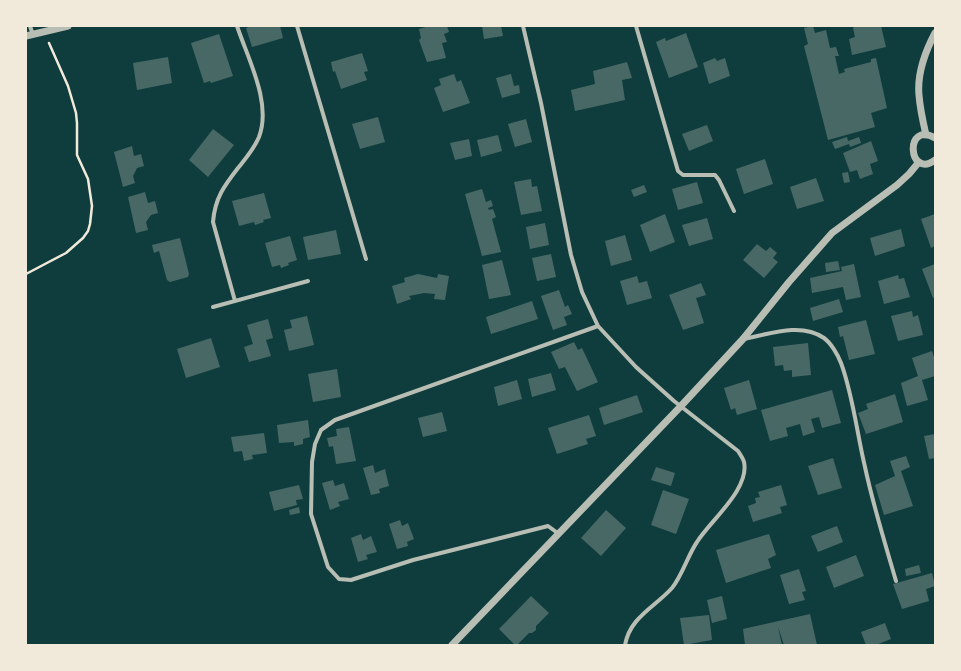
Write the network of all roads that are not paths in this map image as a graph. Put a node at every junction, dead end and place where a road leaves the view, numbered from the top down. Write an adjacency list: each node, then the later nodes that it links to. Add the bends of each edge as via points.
1 (30, 26): 8 (street)
2 (68, 26): 8 (street)
3 (237, 26): 16 (street, via 261,94 263,111 259,138 223,188 214,210 213,222)
4 (297, 26): 14 (street)
5 (523, 26): 18 (street, via 571,255 582,292)
6 (636, 26): 13 (street, via 678,171 683,175 715,175)
7 (935, 33): 9 (street, via 921,68 919,95)
8 (29, 35)
9 (926, 135): 10 (street); 12 (street, via 917,139 912,146 913,155)
10 (935, 138)
11 (935, 160): 12 (street, via 928,163)
12 (919, 162): 19 (street, via 897,185 832,233)
13 (734, 211)
14 (366, 259)
15 (308, 281): 16 (street)
16 (235, 301): 17 (street)
17 (213, 307)
18 (598, 326): 20 (street, via 636,366); 21 (street, via 335,420 322,430 315,444 311,514 328,567 339,579 351,580 413,560 548,526)
19 (743, 339): 20 (street); 22 (street, via 796,330 812,332 825,338 832,346 846,379 865,469)
20 (681, 406): 21 (street); 24 (street, via 738,451 744,461 744,471 732,499 697,542 674,586 633,624)
21 (559, 534): 23 (street)
22 (896, 581)
23 (452, 645)
24 (624, 645)

